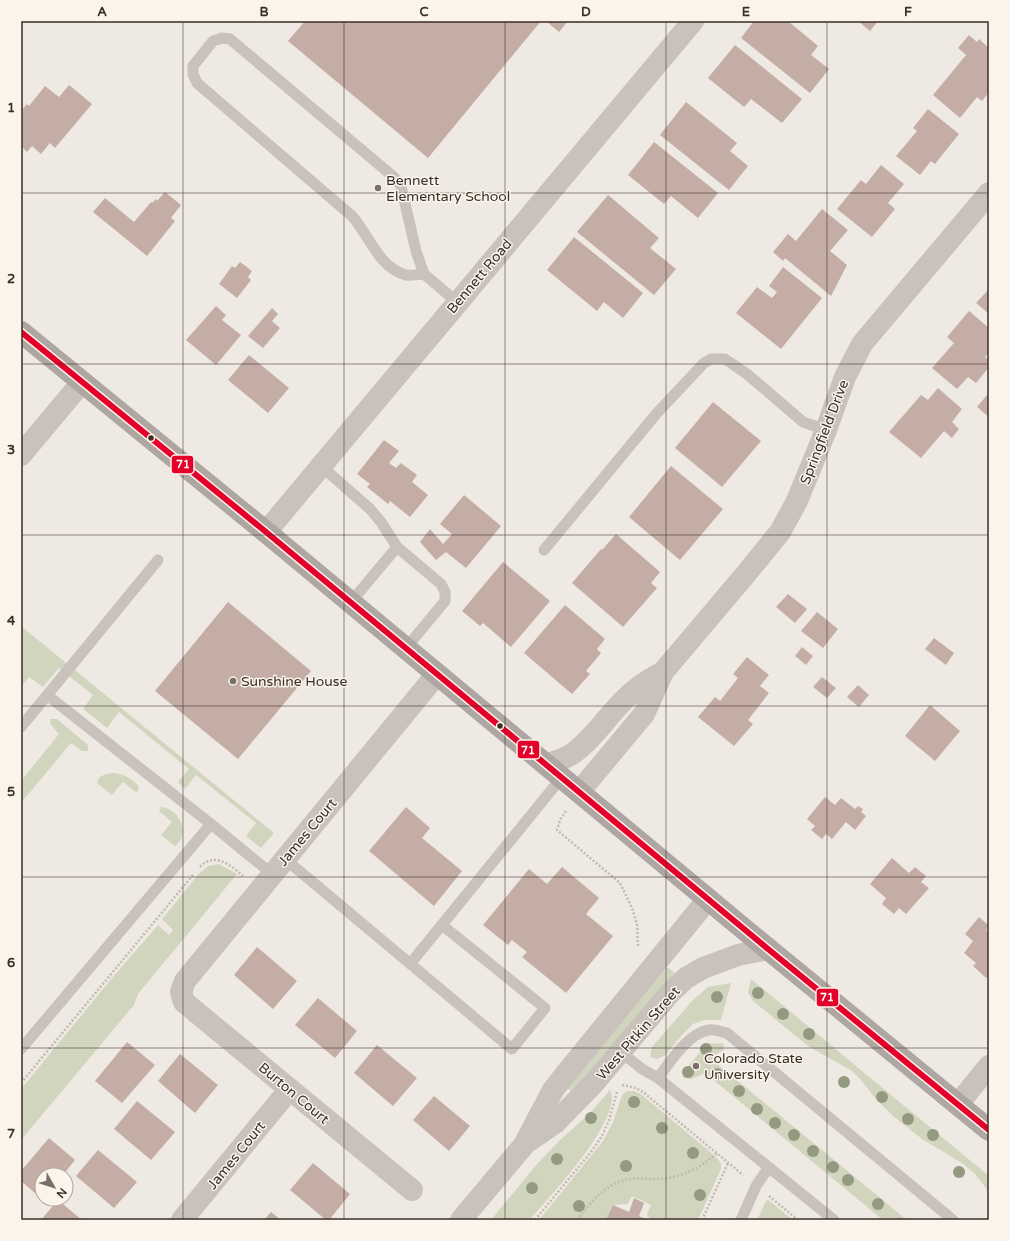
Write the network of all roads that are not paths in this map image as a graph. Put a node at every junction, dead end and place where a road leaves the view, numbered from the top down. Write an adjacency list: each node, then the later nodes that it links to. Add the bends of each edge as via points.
1 (693, 21): 4 (street, Bennett Road)
2 (989, 193): 7 (street, Springfield Drive, via 862,344 845,377)
3 (424, 274): 3 (lane, via 401,186 395,178 230,39 213,41 194,66 196,83 352,216 382,260 397,272 407,276); 4 (lane)
4 (457, 302): 9 (street, Bennett Road)
5 (21, 332): 6 (main road)
6 (82, 382): 8 (street); 10 (main road)
7 (826, 430): 12 (lane, via 803,422 748,374 725,359 711,359 704,363 657,413); 16 (street, Springfield Drive, via 797,501 780,532)
8 (21, 455)
9 (321, 466): 10 (street, Bennett Road); 11 (lane, via 370,509)
10 (266, 532): 14 (main road)
11 (397, 547): 14 (lane); 15 (lane, via 441,584 445,592 445,601)
12 (544, 550)
13 (158, 560): 18 (lane)
14 (351, 602): 15 (main road)
15 (406, 648): 17 (main road)
16 (663, 672): 20 (street, Springfield Drive, via 643,683 624,700 586,742 561,760); 21 (street, Springfield Drive, via 644,714)
17 (437, 674): 20 (main road); 23 (street, James Court)
18 (47, 695): 19 (lane); 22 (lane)
19 (21, 727)
20 (554, 771): 21 (main road); 25 (lane)
21 (579, 792): 24 (main road)
22 (211, 824): 23 (lane); 29 (lane)
23 (279, 866): 27 (lane); 28 (street, James Court, via 184,981)
24 (708, 899): 26 (main road); 36 (street, West Pitkin Street, via 553,1090)
25 (442, 925): 27 (lane); 27 (lane, via 545,1008 512,1049)
26 (768, 949): 30 (street, West Pitkin Street, via 738,955 702,968 686,978 670,993); 34 (main road)
27 (410, 964)
28 (181, 992): 33 (street, Burton Court, via 184,1002)
29 (21, 1049)
30 (621, 1052): 32 (lane); 36 (street, West Pitkin Street, via 555,1123)
31 (989, 1066): 34 (street)
32 (658, 1078): 37 (lane); 43 (lane, via 693,1036 710,1030 727,1033)
33 (289, 1090): 38 (street, Burton Court); 39 (street, James Court)
34 (958, 1104): 35 (main road)
35 (989, 1130)
36 (524, 1145): 40 (street, West Pitkin Street)
37 (769, 1167): 41 (lane, via 756,1186); 42 (lane)
38 (412, 1190)
39 (182, 1220)
40 (461, 1220)
41 (741, 1220)
42 (834, 1220)
43 (953, 1220)

